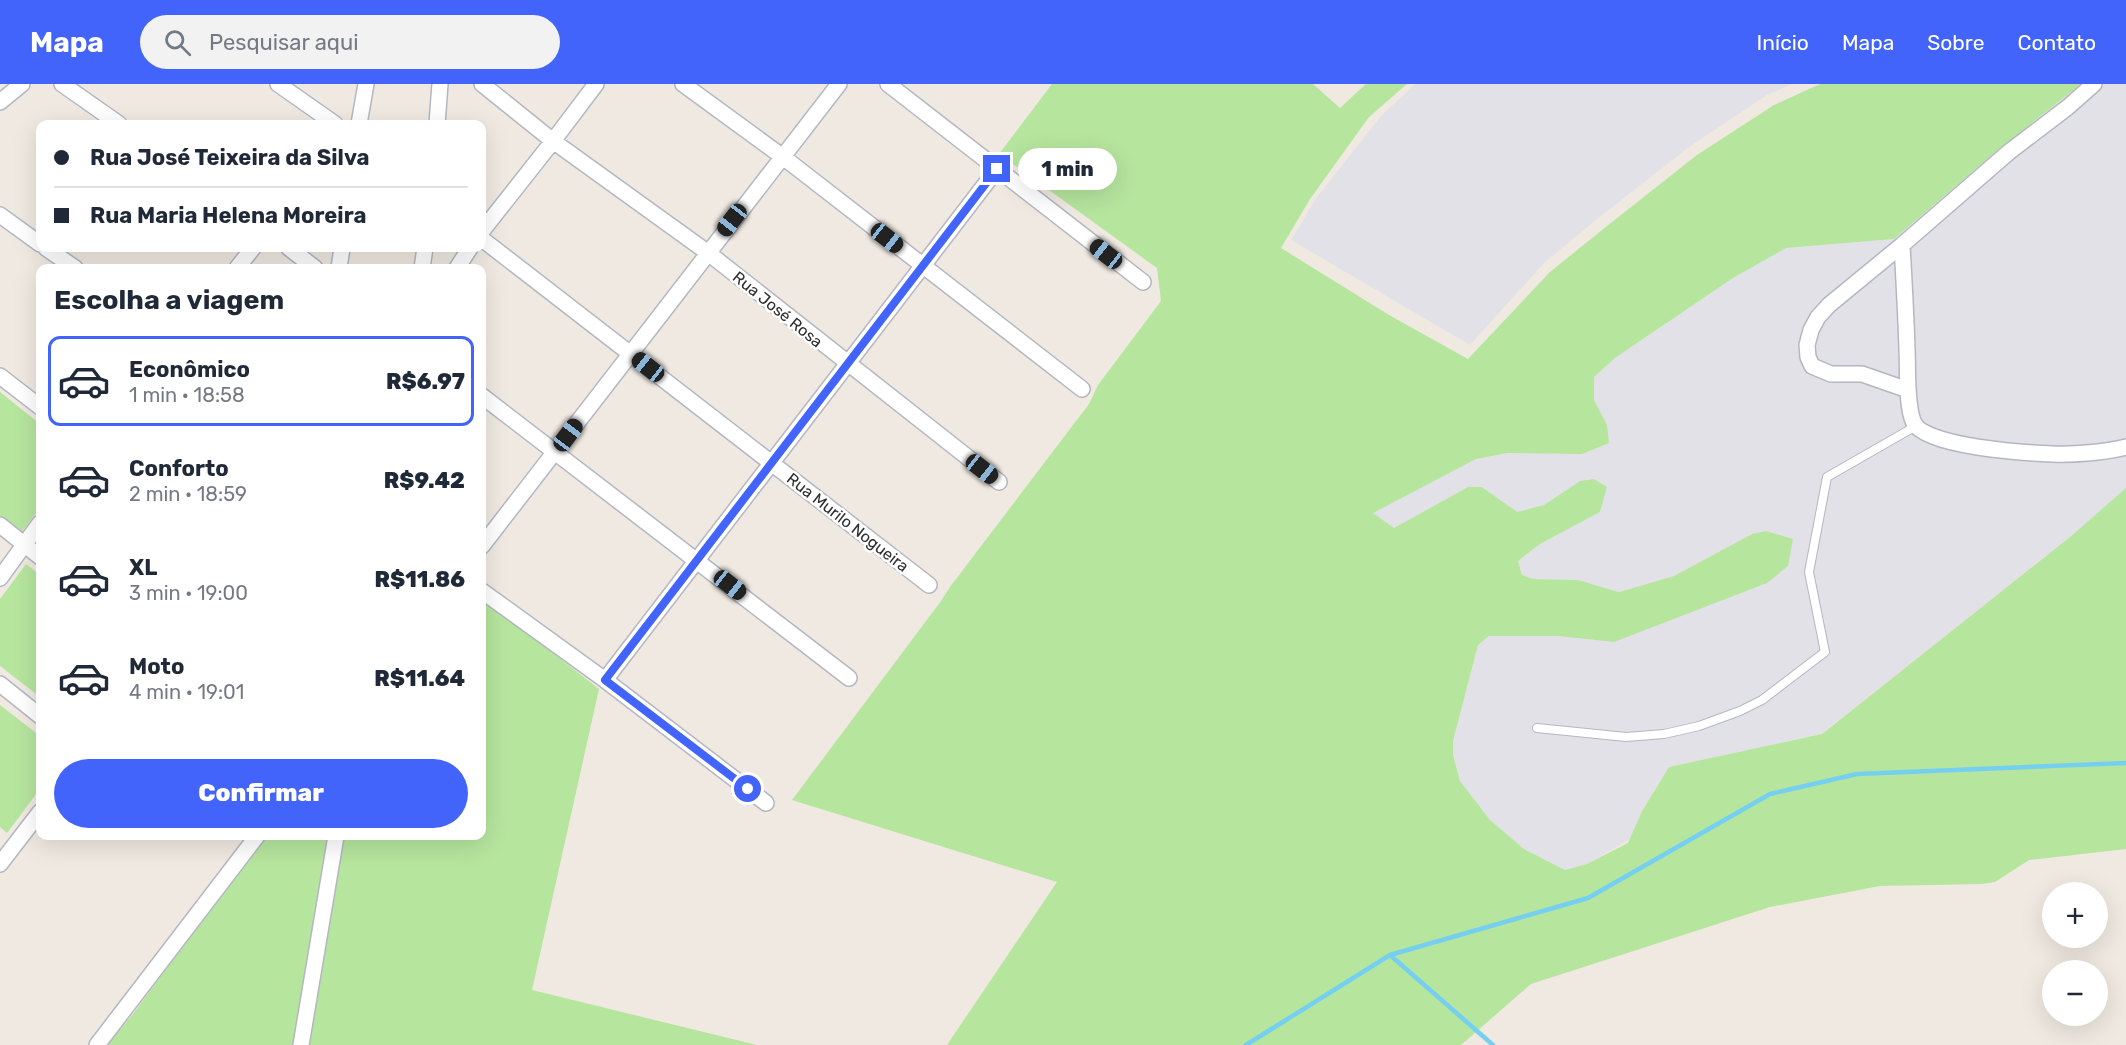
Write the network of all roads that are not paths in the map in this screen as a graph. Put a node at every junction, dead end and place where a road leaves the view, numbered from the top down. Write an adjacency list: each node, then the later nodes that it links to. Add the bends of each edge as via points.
1 (22, 84): 12 (street)
2 (62, 84): 13 (street)
3 (278, 84): 14 (street)
4 (366, 84): 15 (street)
5 (440, 84): 16 (street)
6 (482, 84): 17 (street, Rua José Rosa)
7 (596, 84): 17 (street)
8 (684, 84): 18 (street)
9 (839, 84): 18 (street)
10 (888, 84): 19 (street)
11 (2094, 84): 24 (street)
12 (0, 102)
13 (113, 120)
14 (329, 120)
15 (360, 120)
16 (437, 120)
17 (553, 141): 21 (street); 28 (street, Rua José Rosa)
18 (783, 157): 28 (street); 32 (street)
19 (997, 169): 32 (street); 33 (street)
20 (0, 215): 22 (street)
21 (486, 226)
22 (36, 241)
23 (486, 242): 34 (street, Rua Murilo Nogueira)
24 (1902, 245): 38 (street); 38 (street, via 1818,317 1809,338 1808,357 1812,366 1832,374 1862,374)
25 (52, 252): 29 (street)
26 (250, 252): 30 (street)
27 (294, 252): 31 (street)
28 (707, 252): 34 (street); 35 (street, Rua José Rosa)
29 (69, 264)
30 (240, 264)
31 (310, 264)
32 (922, 265): 35 (street); 37 (street)
33 (1143, 282)
34 (631, 353): 43 (street); 44 (street, Rua Murilo Nogueira)
35 (847, 364): 44 (street); 45 (street, Rua José Rosa)
36 (0, 376): 40 (street)
37 (1082, 389)
38 (1908, 390): 41 (street)
39 (486, 399): 43 (street)
40 (36, 404)
41 (1916, 426): 42 (street, via 1938,438 1970,446 2055,454); 59 (lane, via 1827,477 1809,572 1825,652 1762,700 1699,726 1626,737)
42 (2126, 447)
43 (556, 451): 48 (street); 51 (street)
44 (770, 462): 51 (street); 53 (street, Rua Murilo Nogueira)
45 (999, 482)
46 (0, 525): 49 (street)
47 (36, 528): 49 (street)
48 (486, 541)
49 (24, 545): 50 (street); 52 (street)
50 (36, 554)
51 (696, 559): 55 (street); 56 (street)
52 (0, 578)
53 (929, 585)
54 (486, 594): 56 (street)
55 (849, 678)
56 (605, 680): 60 (street)
57 (0, 684): 58 (street)
58 (36, 713)
59 (1537, 728)
60 (766, 803)
61 (36, 816): 64 (street)
62 (254, 840): 66 (street)
63 (335, 840): 67 (street)
64 (5, 847): 65 (street)
65 (0, 864)
66 (97, 1045)
67 (301, 1045)

